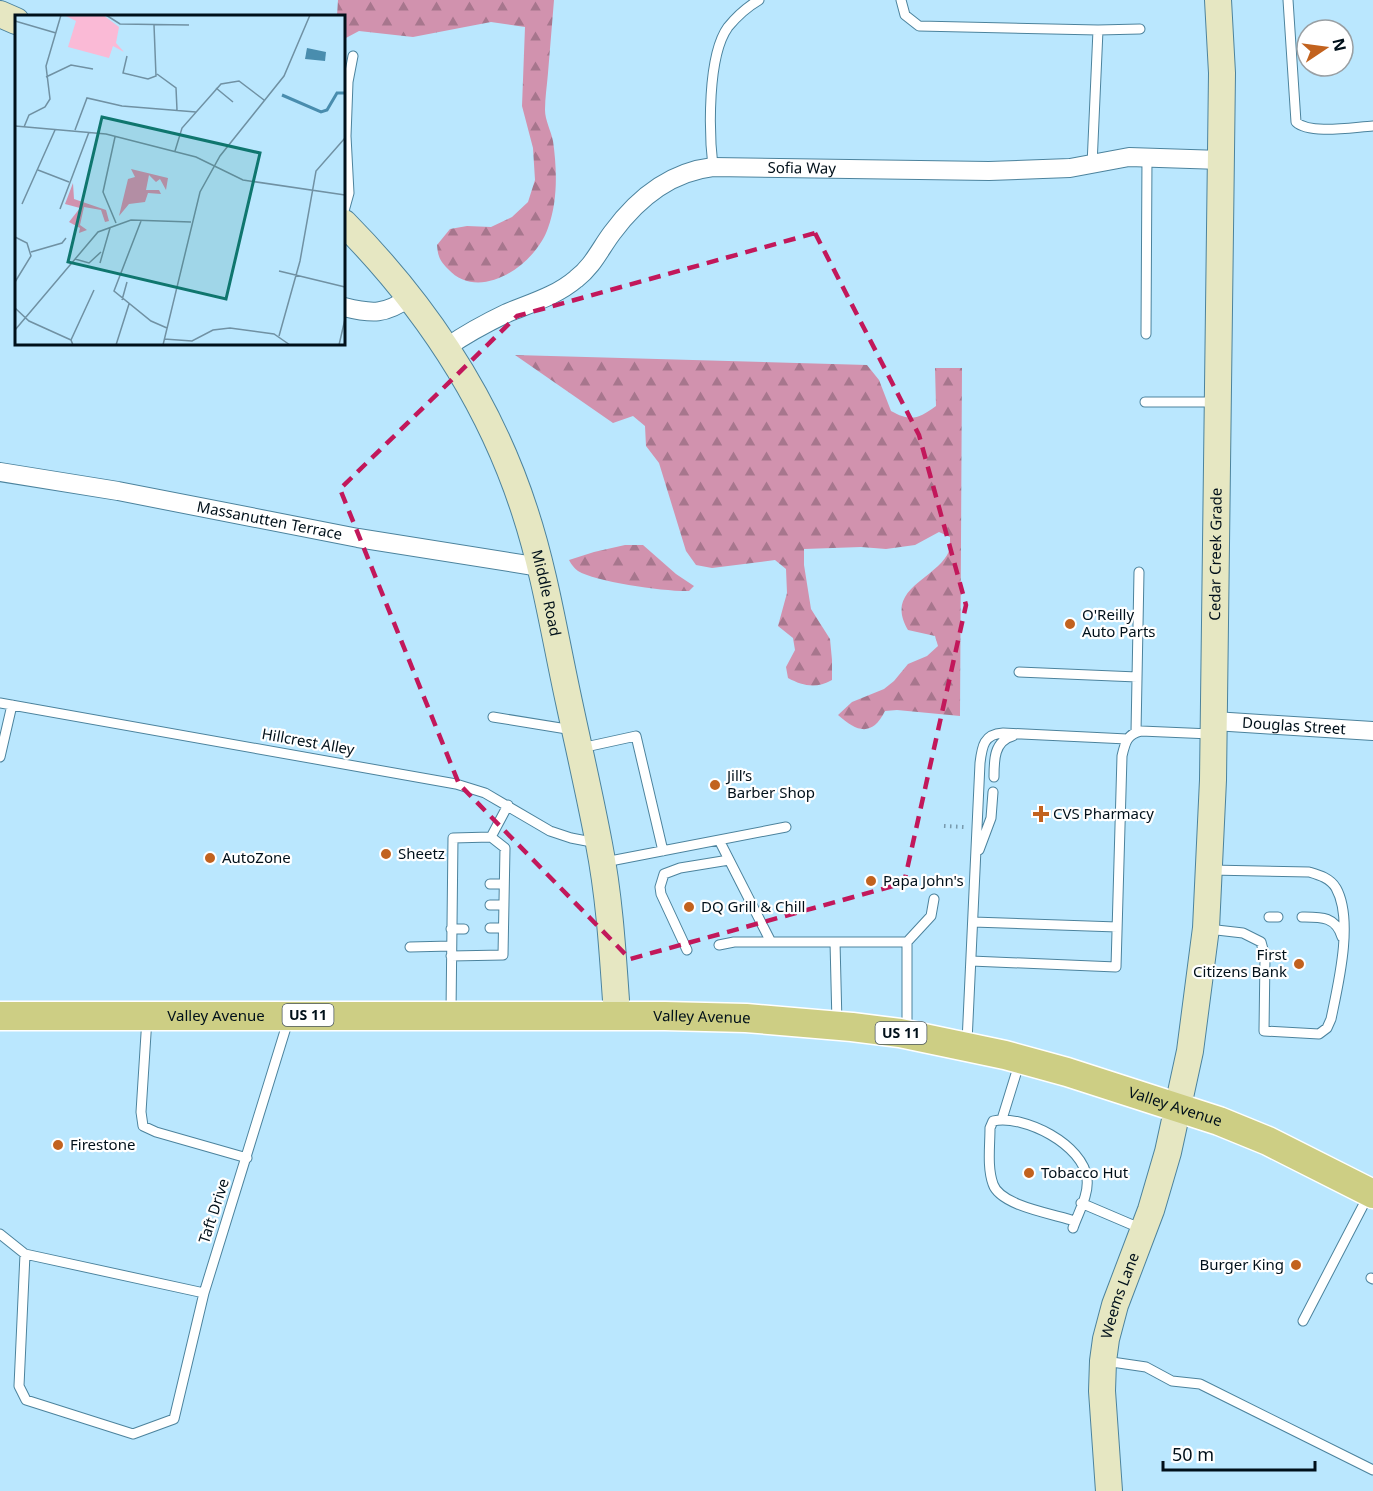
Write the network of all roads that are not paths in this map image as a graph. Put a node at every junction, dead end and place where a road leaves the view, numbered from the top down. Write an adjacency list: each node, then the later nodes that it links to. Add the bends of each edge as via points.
1 (759, 0): 14 (lane, via 727,28 717,53 711,99)
2 (901, 0): 8 (lane, via 905,15 919,26)
3 (1218, 0): 12 (main road, Cedar Creek Grade)
4 (1288, 0): 10 (lane, via 1296,122 1316,129)
5 (0, 14): 6 (main road)
6 (15, 21)
7 (1140, 29): 8 (lane)
8 (1098, 30): 13 (lane)
9 (353, 56): 15 (lane, via 348,82 349,193)
10 (1373, 126)
11 (1147, 157): 12 (street, Sofia Way); 13 (street, Sofia Way); 19 (lane)
12 (1221, 160): 22 (main road, Cedar Creek Grade)
13 (1092, 165): 14 (street, Sofia Way, via 989,171)
14 (713, 167): 20 (street, Sofia Way, via 678,176 659,186 613,232 594,263 558,292 475,328)
15 (345, 207)
16 (345, 224): 17 (main road, Middle Road)
17 (410, 297): 18 (street, via 384,311 368,313); 20 (main road, Middle Road)
18 (345, 308)
19 (1146, 334)
20 (447, 347): 24 (main road, Middle Road, via 507,462)
21 (1145, 402): 22 (lane)
22 (1218, 402): 31 (main road, Cedar Creek Grade)
23 (0, 472): 24 (street, Massanutten Terrace)
24 (540, 567): 36 (main road, Middle Road)
25 (1139, 572): 27 (lane)
26 (1019, 672): 27 (lane)
27 (1137, 676): 33 (lane)
28 (0, 703): 29 (lane, Hillcrest Alley)
29 (12, 705): 37 (lane); 40 (lane, Hillcrest Alley, via 456,784)
30 (492, 717): 36 (lane)
31 (1214, 727): 32 (street, Douglas Street); 33 (lane); 48 (main road, Cedar Creek Grade)
32 (1373, 731)
33 (1136, 732): 35 (lane)
34 (1024, 734): 35 (lane); 38 (lane, via 1008,737 1000,744); 46 (lane, via 996,734 987,738 982,747)
35 (1127, 739): 60 (lane, via 1122,756)
36 (577, 740): 44 (lane, via 636,736); 45 (main road, Middle Road)
37 (0, 757)
38 (994, 777)
39 (993, 792): 46 (lane, via 991,818)
40 (508, 805): 42 (lane); 45 (lane, Hillcrest Alley, via 550,831)
41 (786, 827): 43 (lane)
42 (491, 837): 49 (lane, via 453,838); 52 (lane, via 505,848)
43 (719, 840): 44 (lane); 47 (lane)
44 (663, 851): 45 (lane)
45 (601, 853): 78 (main road, Middle Road)
46 (976, 857): 59 (lane)
47 (729, 860): 66 (lane); 73 (lane, via 664,874 661,894)
48 (1209, 870): 64 (main road, Cedar Creek Grade); 70 (lane, via 1320,875 1337,889)
49 (452, 883): 50 (lane); 57 (lane)
50 (464, 883)
51 (490, 884): 52 (lane)
52 (504, 884): 56 (lane)
53 (934, 899): 68 (lane, via 931,916)
54 (464, 905): 57 (lane)
55 (490, 905): 56 (lane)
56 (504, 905): 63 (lane)
57 (452, 906): 65 (lane)
58 (1302, 917): 70 (lane, via 1322,917 1333,922)
59 (973, 922): 60 (lane); 75 (lane)
60 (1117, 927): 75 (lane, via 1116,967)
61 (464, 928): 65 (lane)
62 (490, 928): 63 (lane)
63 (503, 928): 74 (lane, via 503,955)
64 (1206, 928): 70 (lane, via 1243,933 1261,942 1265,957 1264,1031 1319,1034 1328,1028); 85 (main road, Cedar Creek Grade, via 1190,1051)
65 (451, 929): 71 (lane)
66 (771, 942): 67 (lane); 69 (lane)
67 (835, 942): 68 (lane); 81 (lane)
68 (907, 942): 82 (lane)
69 (719, 945)
70 (1344, 945)
71 (451, 946): 72 (lane); 74 (lane)
72 (410, 947)
73 (687, 950)
74 (451, 957): 77 (lane)
75 (971, 961): 83 (lane)
76 (290, 1015): 77 (main road, Valley Avenue / US 11); 80 (main road, Valley Avenue / US 11); 87 (lane, Taft Drive)
77 (451, 1015): 78 (main road, Valley Avenue / US 11)
78 (616, 1015): 81 (main road, Valley Avenue / US 11)
79 (0, 1016): 80 (main road, Valley Avenue / US 11)
80 (147, 1016): 87 (lane, via 143,1126)
81 (837, 1025): 82 (main road, Valley Avenue / US 11)
82 (907, 1034): 83 (main road, Valley Avenue / US 11)
83 (967, 1046): 84 (main road, Valley Avenue / US 11)
84 (1020, 1060): 85 (main road, Valley Avenue / US 11); 86 (lane)
85 (1177, 1106): 88 (main road, Valley Avenue / US 11, via 1268,1141); 90 (main road, Weems Lane, via 1162,1176)
86 (1002, 1119): 89 (lane, via 1042,1131 1070,1147 1086,1173 1087,1189); 89 (lane, via 993,1121 990,1128 991,1176 999,1195 1074,1225)
87 (247, 1158): 93 (lane, Taft Drive)
88 (1371, 1193): 94 (lane)
89 (1081, 1203): 90 (lane)
90 (1143, 1229): 95 (main road, Weems Lane, via 1115,1305)
91 (0, 1234): 92 (lane)
92 (25, 1254): 93 (lane); 93 (lane, Taft Drive, via 19,1386 26,1400 133,1434 174,1419)
93 (204, 1293)
94 (1303, 1321)
95 (1103, 1360): 96 (lane, via 1146,1366 1172,1381 1200,1384); 97 (main road, Weems Lane)
96 (1373, 1470)
97 (1109, 1491)

